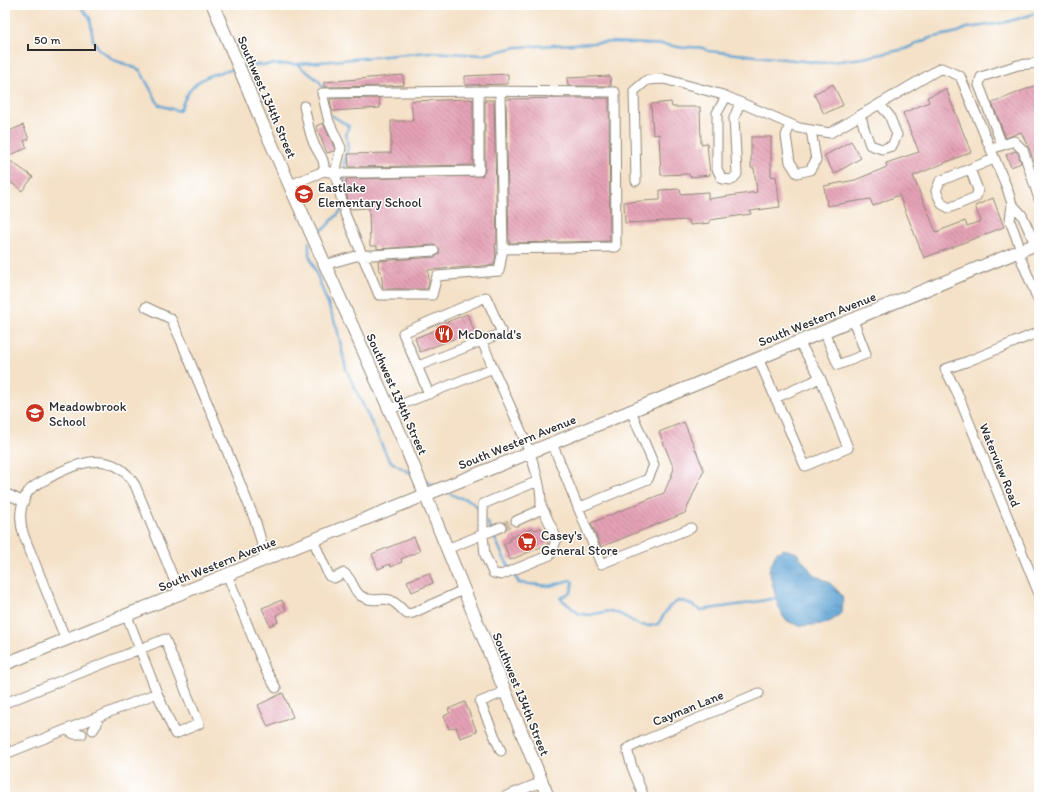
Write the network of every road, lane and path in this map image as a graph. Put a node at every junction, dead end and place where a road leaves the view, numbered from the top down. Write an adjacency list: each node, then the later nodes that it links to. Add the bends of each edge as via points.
1 (213, 5): 19 (main road, Southwest 134th Street)
2 (1039, 62): 12 (street, via 1018,65 981,77 979,85)
3 (479, 91): 4 (street); 17 (street, via 478,170); 17 (street, via 322,93 329,122 341,148)
4 (500, 92): 23 (street); 23 (street, via 615,92 616,247)
5 (726, 97): 6 (street); 6 (street, via 717,113 717,169 722,180 732,180 737,174 734,118); 18 (street, via 664,79 647,80 634,91)
6 (740, 103): 10 (street)
7 (879, 104): 9 (street); 9 (street, via 889,115 897,135 892,146 882,149 870,145); 13 (street, via 941,68 960,76)
8 (304, 106): 16 (street, via 315,145 324,164)
9 (861, 116): 11 (street, via 830,132)
10 (790, 124): 11 (street); 11 (street, via 786,136 790,162 797,173 810,170 816,160)
11 (811, 130)
12 (1002, 145): 13 (street); 20 (street, via 1014,141 1023,150)
13 (990, 150): 14 (street)
14 (994, 159): 15 (street); 21 (street)
15 (970, 169): 15 (street, via 940,182 936,191 942,204 949,208 976,197 978,190)
16 (324, 171): 17 (street); 19 (street)
17 (335, 173): 26 (street, via 345,214)
18 (636, 181)
19 (290, 185): 27 (main road, Southwest 134th Street)
20 (1039, 199)
21 (1012, 204): 22 (street, via 1022,215); 25 (street, via 1010,221)
22 (1038, 244): 25 (main road, South Western Avenue)
23 (502, 249): 26 (street, via 499,271 437,276 432,295 379,296)
24 (434, 251): 26 (street)
25 (1020, 251): 28 (street); 30 (main road, South Western Avenue)
26 (363, 256): 27 (street)
27 (324, 265): 41 (main road, Southwest 134th Street)
28 (1039, 302)
29 (146, 306): 57 (street, via 171,319 256,524)
30 (853, 320): 31 (main road, South Western Avenue); 31 (street, via 866,354 838,365)
31 (824, 331): 34 (main road, South Western Avenue)
32 (1039, 332): 61 (street, Waterview Road, via 945,369 956,390)
33 (482, 341): 36 (street); 36 (street, via 502,333 486,297 403,332); 37 (street)
34 (799, 342): 35 (main road, South Western Avenue); 38 (street)
35 (758, 358): 40 (street); 42 (main road, South Western Avenue)
36 (418, 366): 39 (street)
37 (493, 368): 39 (street); 44 (street)
38 (820, 377): 40 (street); 40 (street, via 848,448 805,466)
39 (429, 394): 41 (street)
40 (775, 398)
41 (390, 409): 47 (main road, Southwest 134th Street)
42 (631, 411): 43 (main road, South Western Avenue); 50 (street, via 654,465 648,479)
43 (552, 443): 44 (main road, South Western Avenue); 50 (street)
44 (529, 453): 45 (street); 47 (main road, South Western Avenue)
45 (538, 481): 49 (street); 54 (street, via 483,504)
46 (5, 493): 48 (street)
47 (426, 495): 55 (main road, South Western Avenue); 56 (main road, Southwest 134th Street)
48 (24, 502): 60 (street, via 33,487 66,469 90,461 106,462 120,468 135,485); 63 (street, via 21,510 22,530)
49 (541, 505): 51 (street, via 537,512); 54 (street, via 557,539 550,555 501,575 493,573 485,555)
50 (578, 508): 53 (street, via 601,564)
51 (516, 521)
52 (501, 527): 54 (street)
53 (691, 528)
54 (483, 535): 56 (street)
55 (313, 540): 57 (main road, South Western Avenue); 59 (street, via 329,576 334,578 344,574 348,576 359,595 369,601 392,601 407,614)
56 (447, 549): 59 (main road, Southwest 134th Street)
57 (266, 558): 58 (main road, South Western Avenue)
58 (227, 574): 60 (main road, South Western Avenue); 66 (street, via 266,671)
59 (463, 590): 67 (main road, Southwest 134th Street)
60 (180, 594): 62 (main road, South Western Avenue)
61 (1039, 594)
62 (127, 616): 63 (main road, South Western Avenue); 64 (street)
63 (66, 640): 65 (main road, South Western Avenue)
64 (140, 649): 68 (street); 68 (street, via 165,639 199,724 175,734); 70 (street)
65 (5, 664)
66 (276, 688)
67 (504, 692): 75 (street, via 480,702); 77 (main road, Southwest 134th Street)
68 (157, 693): 71 (street)
69 (759, 693): 80 (street, Cayman Lane, via 627,749)
70 (5, 703)
71 (98, 717): 72 (street); 73 (street)
72 (67, 730): 74 (street, via 74,734); 76 (street)
73 (93, 730)
74 (82, 734)
75 (501, 751)
76 (6, 752)
77 (542, 782): 78 (street); 79 (main road, Southwest 134th Street)
78 (504, 797)
79 (548, 797)
80 (644, 797)

